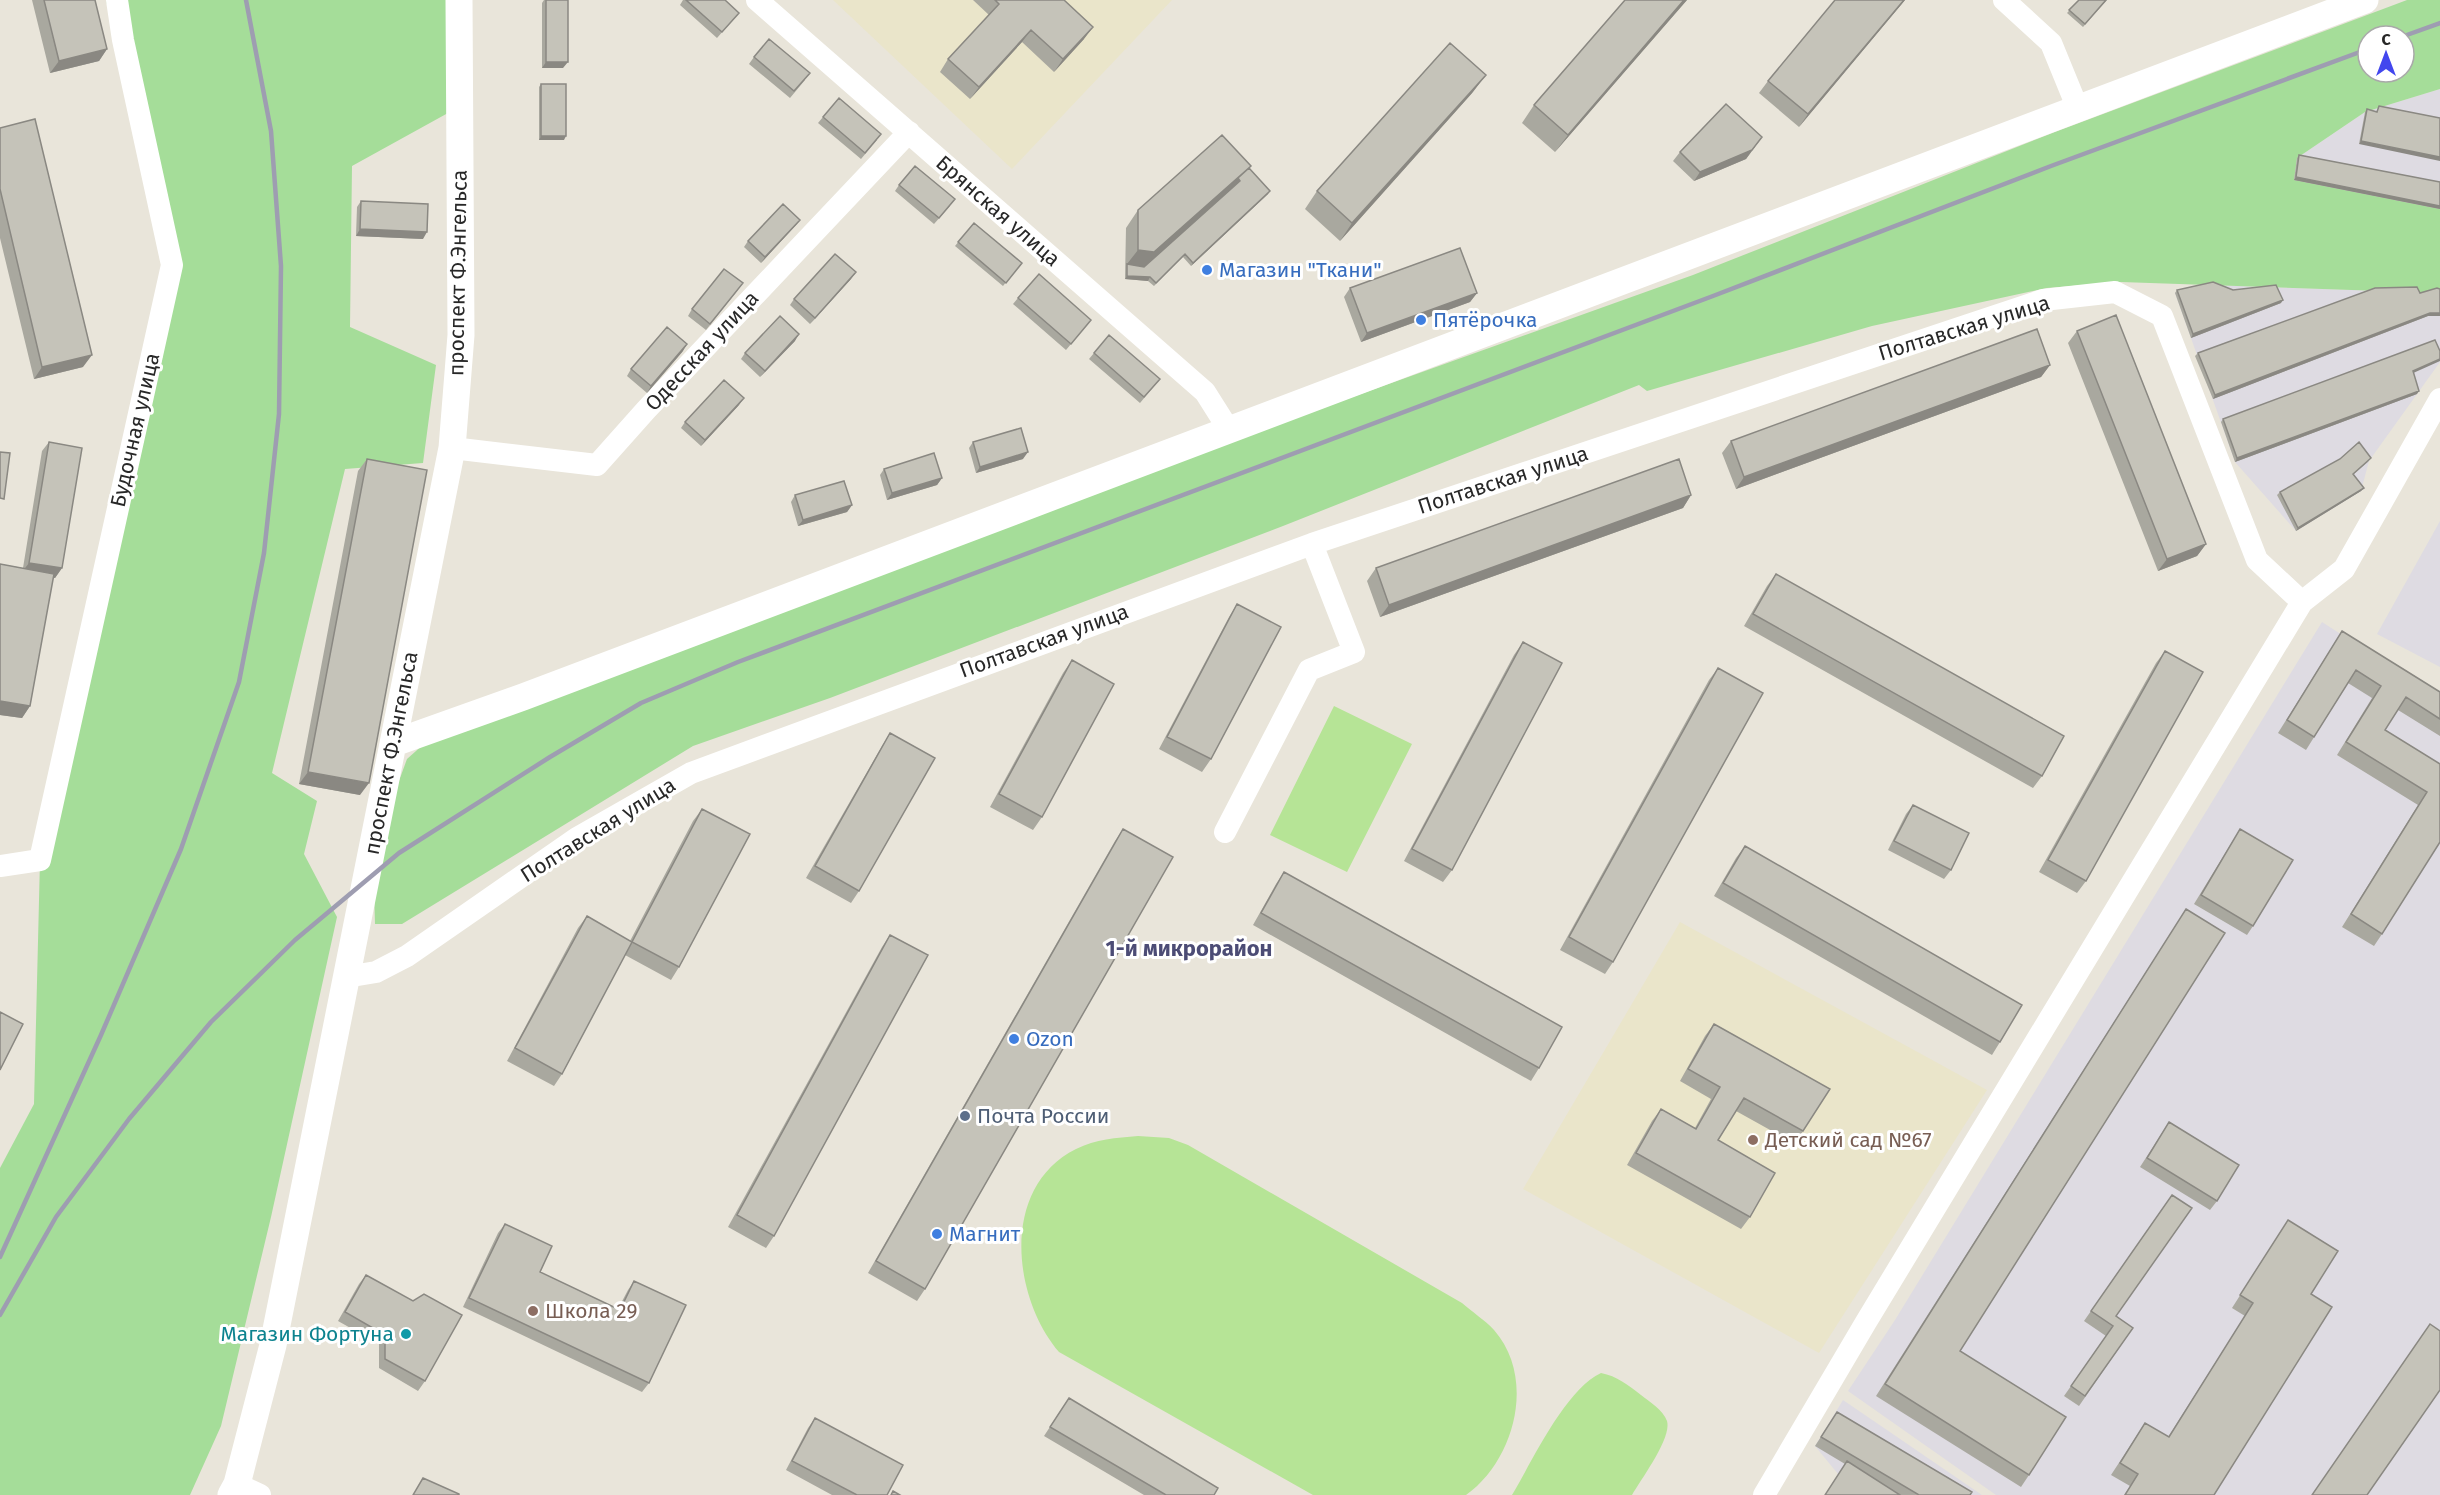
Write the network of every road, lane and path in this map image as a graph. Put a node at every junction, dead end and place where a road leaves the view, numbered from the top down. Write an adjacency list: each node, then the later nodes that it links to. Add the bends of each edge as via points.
1 (117, 0): 15 (street, Будочная улица, via 172,265 40,860)
2 (459, 0): 10 (street, проспект Ф.Энгельса, via 460,335)
3 (757, 0): 7 (street, Брянская улица)
4 (2004, 0): 6 (street, via 2050,43)
5 (2366, 0): 6 (street)
6 (2078, 109): 9 (street)
7 (909, 132): 9 (street, Брянская улица, via 1205,392); 10 (street, Одесская улица, via 597,465)
8 (2440, 399): 12 (street, via 2344,569)
9 (1229, 430): 13 (street)
10 (452, 448): 13 (street, проспект Ф.Энгельса)
11 (1312, 544): 12 (street, Полтавская улица, via 2043,300 2115,292 2162,316 2257,560); 14 (street, via 1354,652 1309,670); 16 (street, Полтавская улица, via 691,773 577,838 407,956 375,972)
12 (2302, 602): 18 (street)
13 (394, 742): 16 (street, проспект Ф.Энгельса)
14 (1225, 831)
15 (0, 866)
16 (346, 977): 17 (street, проспект Ф.Энгельса)
17 (242, 1491)
18 (1764, 1495)

